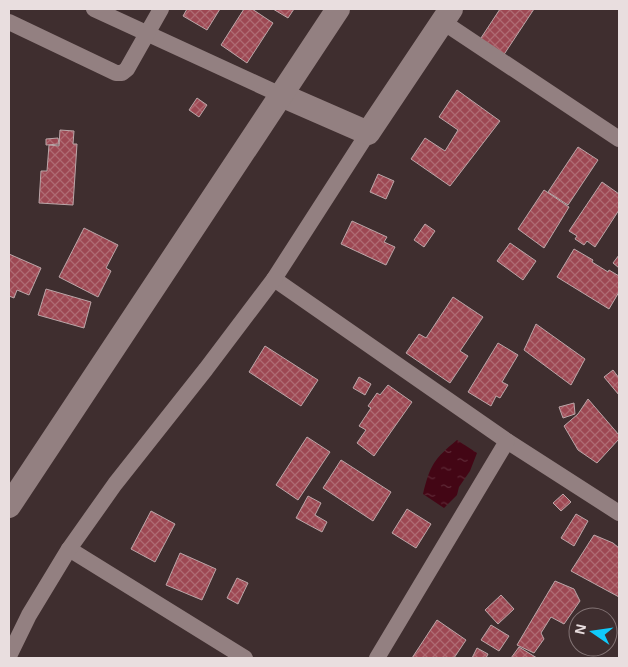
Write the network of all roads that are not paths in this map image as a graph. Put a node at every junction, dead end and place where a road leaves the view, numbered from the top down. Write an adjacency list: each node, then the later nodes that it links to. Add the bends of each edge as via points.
1 (94, 9): 6 (street)
2 (161, 9): 6 (street)
3 (338, 9): 7 (main road)
4 (447, 15): 8 (main road); 9 (street)
5 (9, 22): 6 (street, via 116,73 126,69)
6 (147, 32): 7 (street)
7 (281, 95): 8 (main road); 12 (main road)
8 (368, 133): 10 (street)
9 (619, 139)
10 (274, 279): 11 (street); 14 (street, via 115,484)
11 (507, 441): 13 (street); 17 (street)
12 (9, 506)
13 (619, 513)
14 (69, 549): 15 (street, via 29,615); 16 (street)
15 (9, 656)
16 (245, 658)
17 (377, 658)

